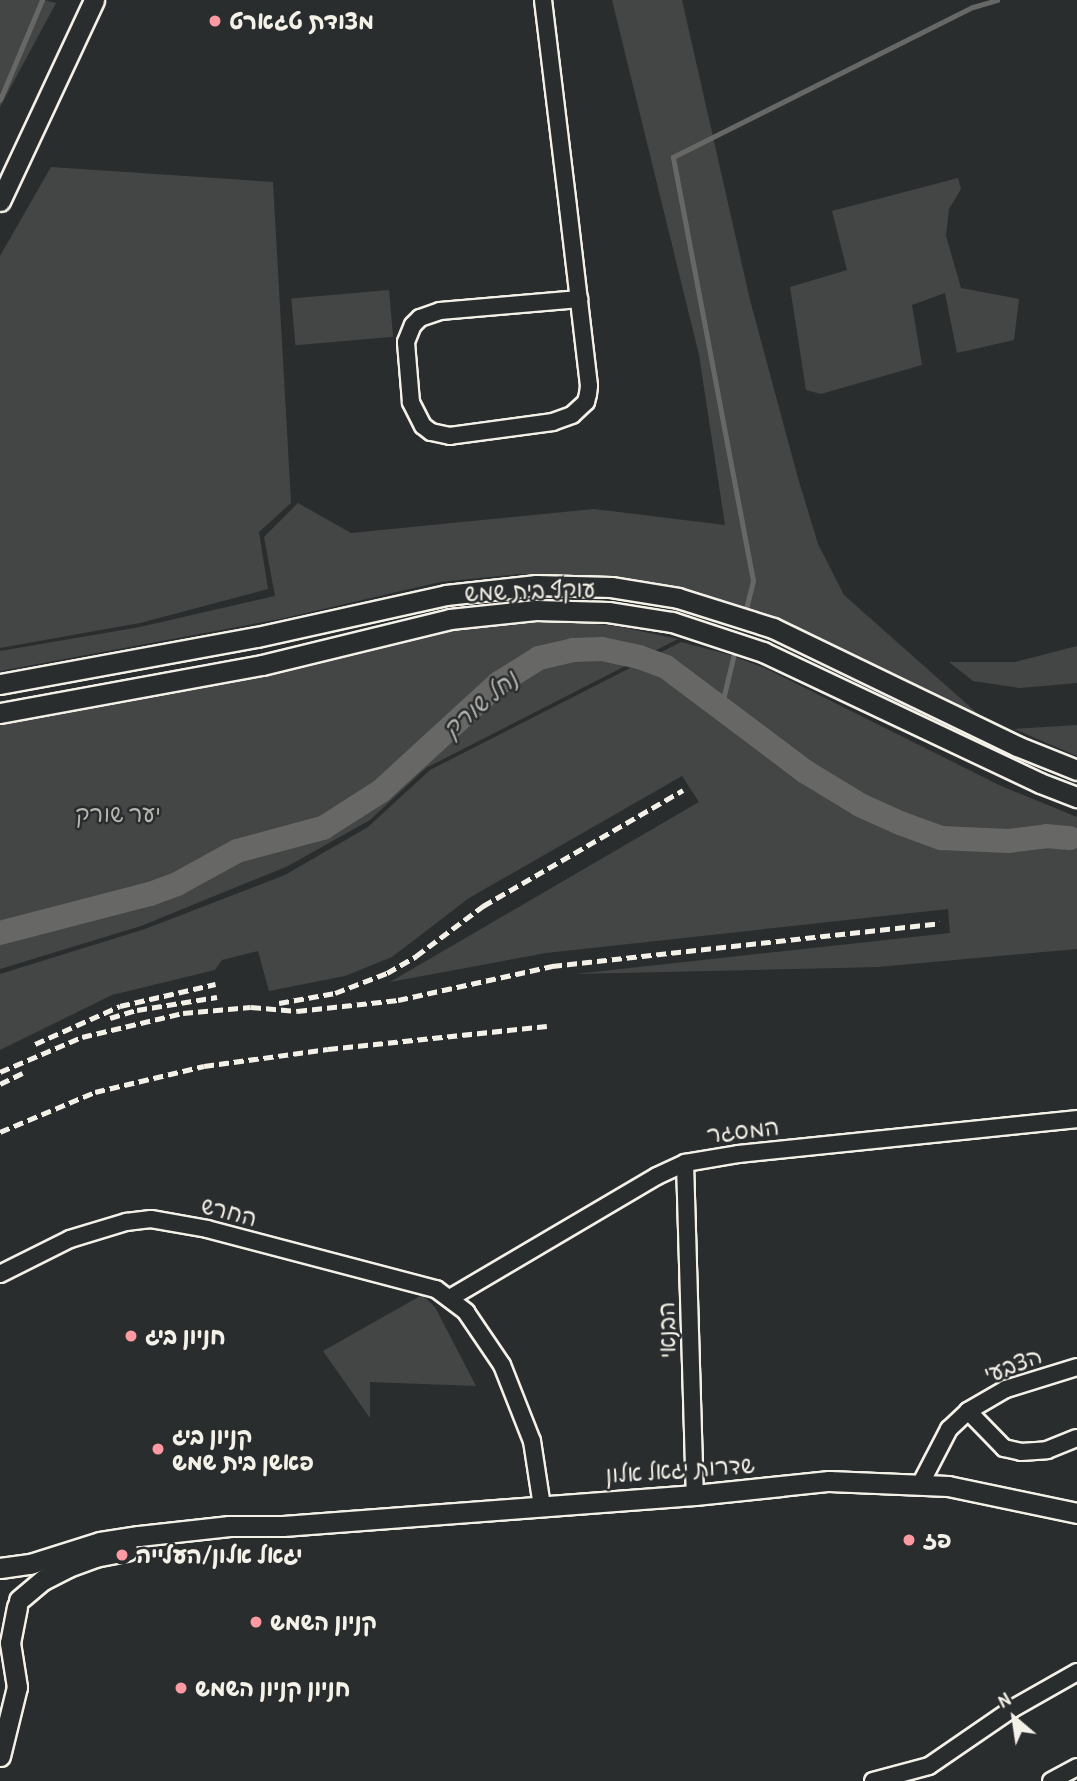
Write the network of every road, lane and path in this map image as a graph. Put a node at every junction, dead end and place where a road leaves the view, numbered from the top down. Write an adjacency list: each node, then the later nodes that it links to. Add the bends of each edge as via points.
1 (94, 0): 3 (main road)
2 (543, 0): 4 (street)
3 (0, 201)
4 (579, 299): 4 (street, via 440,311 420,318 406,342 411,402 424,426 450,436 553,422 580,410 589,386)
5 (0, 684): 7 (main road, עוקף בית שמש, via 257,637 446,594 575,585 678,598 755,622)
6 (0, 713): 8 (main road, עוקף בית שמש, via 262,665 450,619 574,610 672,622 737,642)
7 (1077, 770)
8 (1077, 797)
9 (1077, 1119): 10 (street, המסגר)
10 (685, 1163): 12 (street, המסגר); 17 (street, הבנאי)
11 (0, 1274): 12 (street, החרש, via 70,1239 151,1219 207,1229 436,1289)
12 (450, 1297): 18 (street, via 483,1335 514,1390 532,1441)
13 (1077, 1367): 14 (street, הצבעי, via 1006,1389)
14 (968, 1411): 15 (street, via 1004,1448 1046,1450); 16 (street, הצבעי, via 948,1429)
15 (1077, 1438)
16 (921, 1483): 17 (main road, שדרות יגאל אלון, via 829,1481); 19 (main road, שדרות יגאל אלון)
17 (695, 1495): 18 (main road, שדרות יגאל אלון)
18 (542, 1506): 20 (main road, שדרות יגאל אלון)
19 (1077, 1513)
20 (283, 1527): 21 (main road, שדרות יגאל אלון, via 229,1526 115,1539); 22 (main road, שדרות יגאל אלון, via 95,1557 43,1580)
21 (0, 1570): 22 (main road, via 16,1585)
22 (18, 1604): 23 (main road, שדרות יגאל אלון); 25 (main road, via 10,1643 17,1687)
23 (0, 1626)
24 (1077, 1672): 27 (street, via 1012,1709 929,1766)
25 (0, 1756)
26 (1077, 1767): 28 (street)
27 (873, 1781)
28 (1051, 1781)

